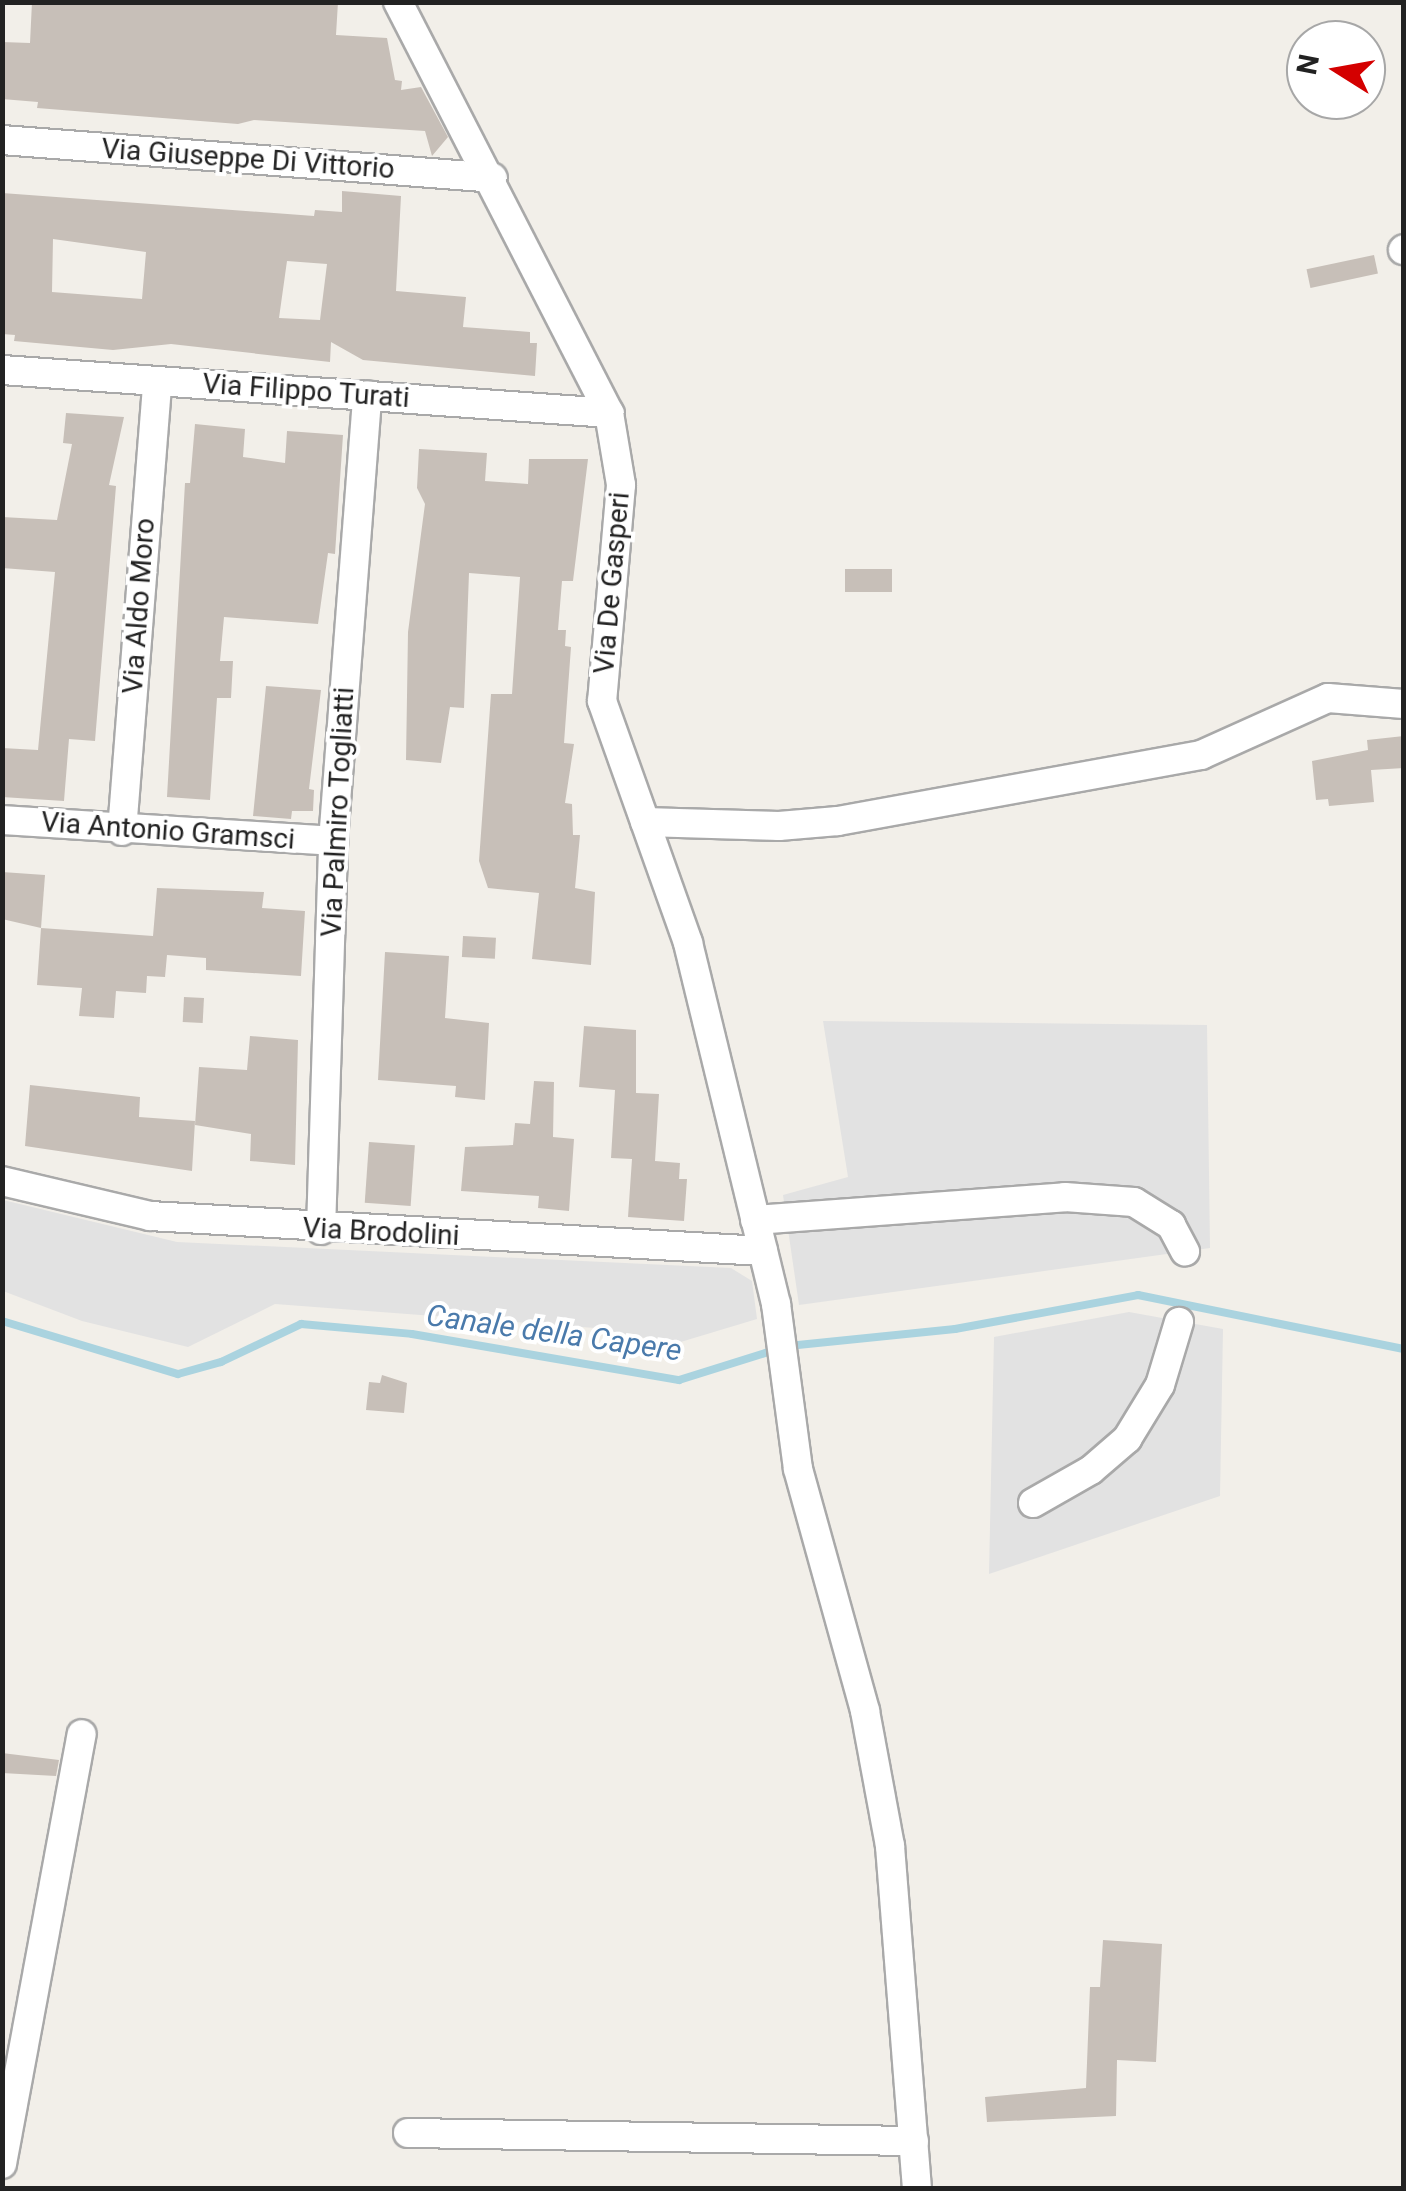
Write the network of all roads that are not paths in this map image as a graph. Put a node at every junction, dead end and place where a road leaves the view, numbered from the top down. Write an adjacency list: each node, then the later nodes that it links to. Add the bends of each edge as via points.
1 (398, 2): 3 (street, Via De Gasperi)
2 (2, 140): 3 (street, Via Giuseppe Di Vittorio)
3 (493, 178): 7 (street, Via De Gasperi)
4 (2, 370): 5 (street, Via Filippo Turati)
5 (156, 382): 6 (street, Via Filippo Turati); 11 (street, Via Aldo Moro)
6 (366, 395): 7 (street, Via Filippo Turati); 12 (street, Via Palmiro Togliatti)
7 (609, 413): 10 (street, Via De Gasperi, via 621,485 602,700)
8 (1404, 704): 10 (street, via 1328,698 1202,755 838,821)
9 (2, 820): 11 (street, Via Antonio Gramsci)
10 (645, 822): 14 (street, Via De Gasperi, via 688,943)
11 (122, 830): 12 (street, Via Antonio Gramsci)
12 (333, 841): 15 (street, Via Palmiro Togliatti)
13 (2, 1181): 15 (street, Via Brodolini, via 150,1216)
14 (755, 1220): 16 (street, Via De Gasperi); 17 (street, via 1046,1198 1134,1202 1171,1225)
15 (321, 1230): 16 (street, Via Brodolini)
16 (763, 1251): 22 (street, Via De Gasperi, via 798,1469 865,1710 890,1846)
17 (1185, 1251)
18 (1179, 1322): 19 (street, via 1160,1386 1127,1439 1092,1470)
19 (1033, 1503)
20 (82, 1734): 23 (street)
21 (408, 2134): 22 (street)
22 (914, 2141): 24 (street, Via De Gasperi)
23 (2, 2164)
24 (917, 2188)

